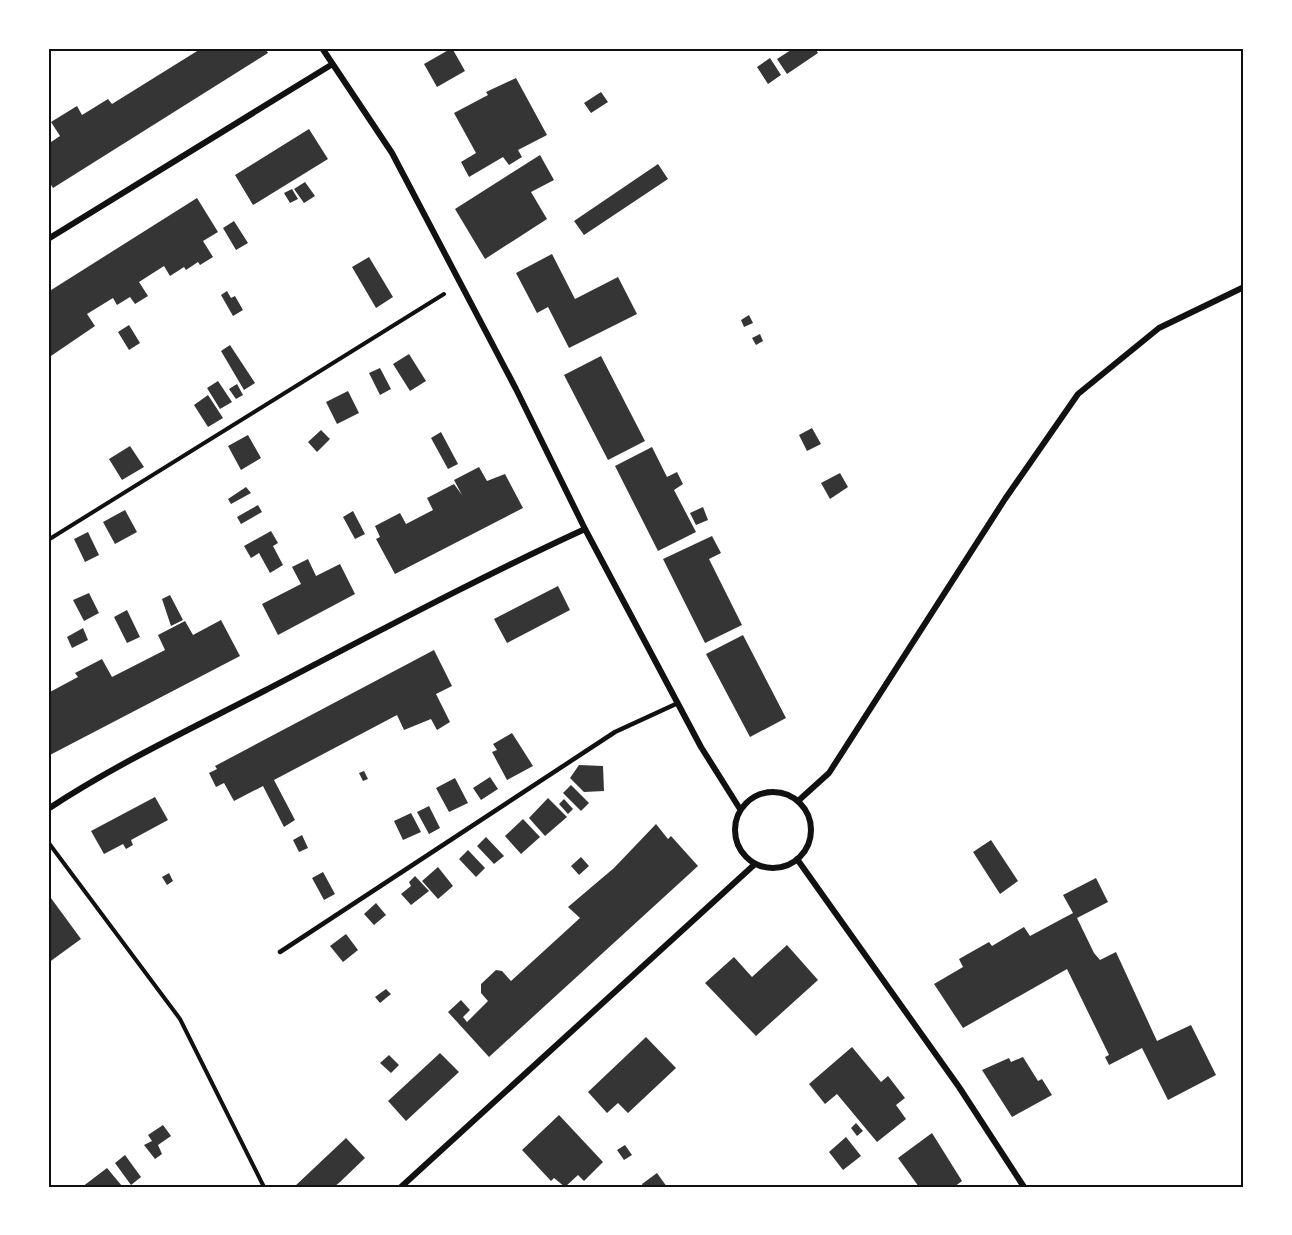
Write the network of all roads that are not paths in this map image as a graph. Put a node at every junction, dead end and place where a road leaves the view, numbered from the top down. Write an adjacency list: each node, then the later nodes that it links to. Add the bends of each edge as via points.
1 (322, 48): 2 (street)
2 (331, 64): 3 (street); 5 (street, via 392,153)
3 (48, 239)
4 (1244, 287): 7 (street, via 1159,328 1078,394 829,773)
5 (585, 529): 6 (street); 8 (street, via 159,746)
6 (678, 703): 9 (street); 12 (lane, via 615,732)
7 (798, 801): 9 (street, via 768,791 748,800); 10 (street, via 811,824 806,849)
8 (48, 809)
9 (740, 809): 11 (street, via 735,835 742,852)
10 (797, 859): 11 (street, via 777,868); 14 (street, via 959,1087)
11 (755, 864): 13 (street)
12 (280, 952)
13 (401, 1187)
14 (1024, 1187)

